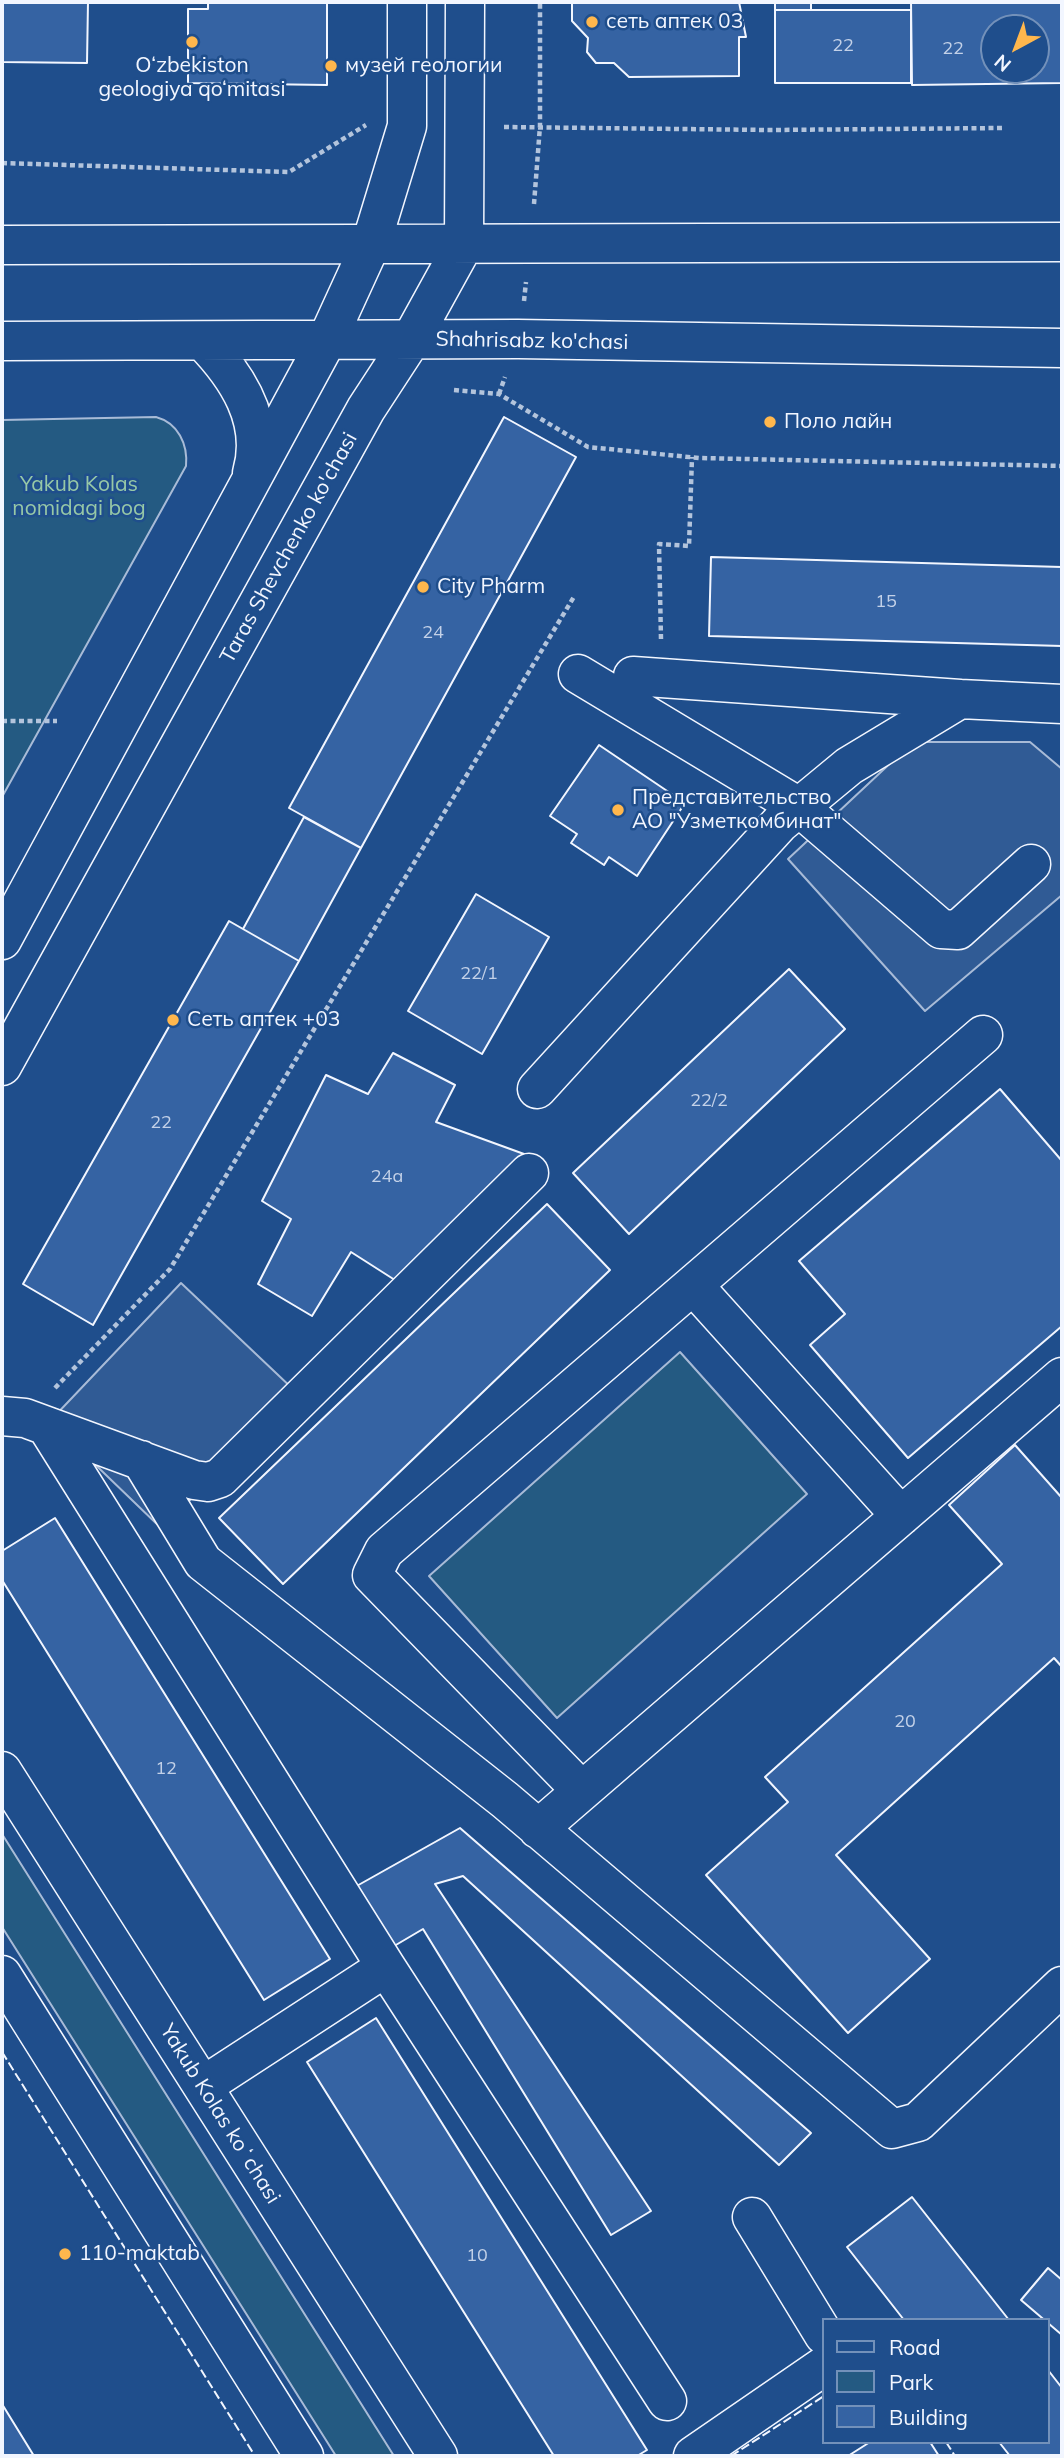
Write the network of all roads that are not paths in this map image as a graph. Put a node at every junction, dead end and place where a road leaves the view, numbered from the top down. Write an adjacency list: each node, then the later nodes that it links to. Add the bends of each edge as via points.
1 (407, 2): 4 (main road, via 407,126)
2 (464, 2): 5 (main road, Taras Shevchenko ko'chasi)
3 (1062, 242): 5 (main road)
4 (371, 244): 5 (main road); 6 (main road); 7 (main road)
5 (464, 244): 8 (main road, Taras Shevchenko ko'chasi)
6 (2, 245)
7 (327, 340): 8 (main road, Shahrisabz ko'chasi); 10 (main road, Shahrisabz ko'chasi); 12 (main road)
8 (411, 340): 11 (main road, Shahrisabz ko'chasi); 21 (main road, Taras Shevchenko ko'chasi, via 359,422)
9 (2, 341): 10 (main road, Shahrisabz ko'chasi)
10 (203, 341): 12 (main road, via 229,371 248,404 255,447)
11 (1062, 348)
12 (248, 486): 19 (main road)
13 (578, 674): 17 (main road)
14 (648, 678): 15 (main road)
15 (960, 699): 16 (main road); 17 (main road, via 849,766)
16 (1062, 704)
17 (799, 807): 18 (main road, via 941,929 958,930); 22 (main road)
18 (1031, 864)
19 (2, 940)
20 (983, 1035): 24 (main road)
21 (2, 1066)
22 (537, 1089)
23 (529, 1174): 27 (main road, via 220,1478 208,1482 194,1479)
24 (693, 1285): 28 (main road); 30 (main road, via 384,1551 372,1575)
25 (1062, 1377): 28 (main road)
26 (25, 1420): 27 (main road); 32 (main road)
27 (141, 1460): 31 (main road, via 203,1562)
28 (901, 1516): 30 (main road)
29 (2, 1771): 35 (main road, Yakub Kolas koʻchasi)
30 (582, 1791): 31 (main road)
31 (538, 1829): 34 (main road, via 892,2129 918,2122)
32 (386, 1967): 35 (main road); 39 (main road)
33 (2, 1975): 40 (main road)
34 (1062, 1986)
35 (203, 2086): 41 (main road, Yakub Kolas koʻchasi)
36 (752, 2217): 37 (main road)
37 (822, 2332)
38 (822, 2367): 42 (main road)
39 (667, 2401)
40 (303, 2456)
41 (438, 2456)
42 (693, 2456)

